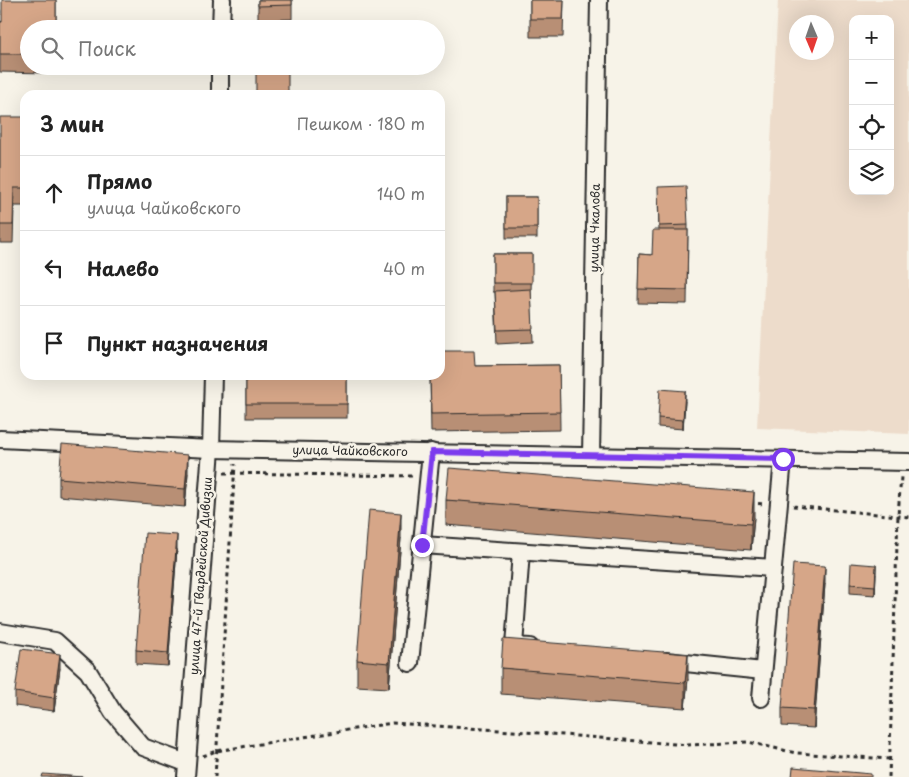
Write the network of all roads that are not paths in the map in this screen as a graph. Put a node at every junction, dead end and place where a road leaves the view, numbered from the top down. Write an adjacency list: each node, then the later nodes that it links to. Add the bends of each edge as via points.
1 (222, 0): 3 (street)
2 (599, 0): 10 (street, улица Чкалова)
3 (221, 20)
4 (220, 75): 5 (street)
5 (220, 90)
6 (213, 380): 8 (street, улица 47-й Гвардейской Дивизии)
7 (0, 439): 8 (street, улица Чайковского)
8 (211, 449): 9 (street, улица Чайковского); 22 (street, улица 47-й Гвардейской Дивизии)
9 (432, 452): 10 (street, улица Чайковского); 13 (street)
10 (592, 456): 11 (street, улица Чайковского)
11 (783, 459): 12 (street, улица Чайковского); 15 (street)
12 (906, 462)
13 (422, 545): 14 (street); 19 (street)
14 (521, 552): 15 (street); 17 (street, via 514,646)
15 (773, 568): 20 (street)
16 (0, 632): 22 (street, via 55,641 88,671 113,712 143,747)
17 (543, 648)
18 (648, 659): 20 (street)
19 (410, 663)
20 (763, 670): 21 (street)
21 (761, 698)
22 (186, 770)

